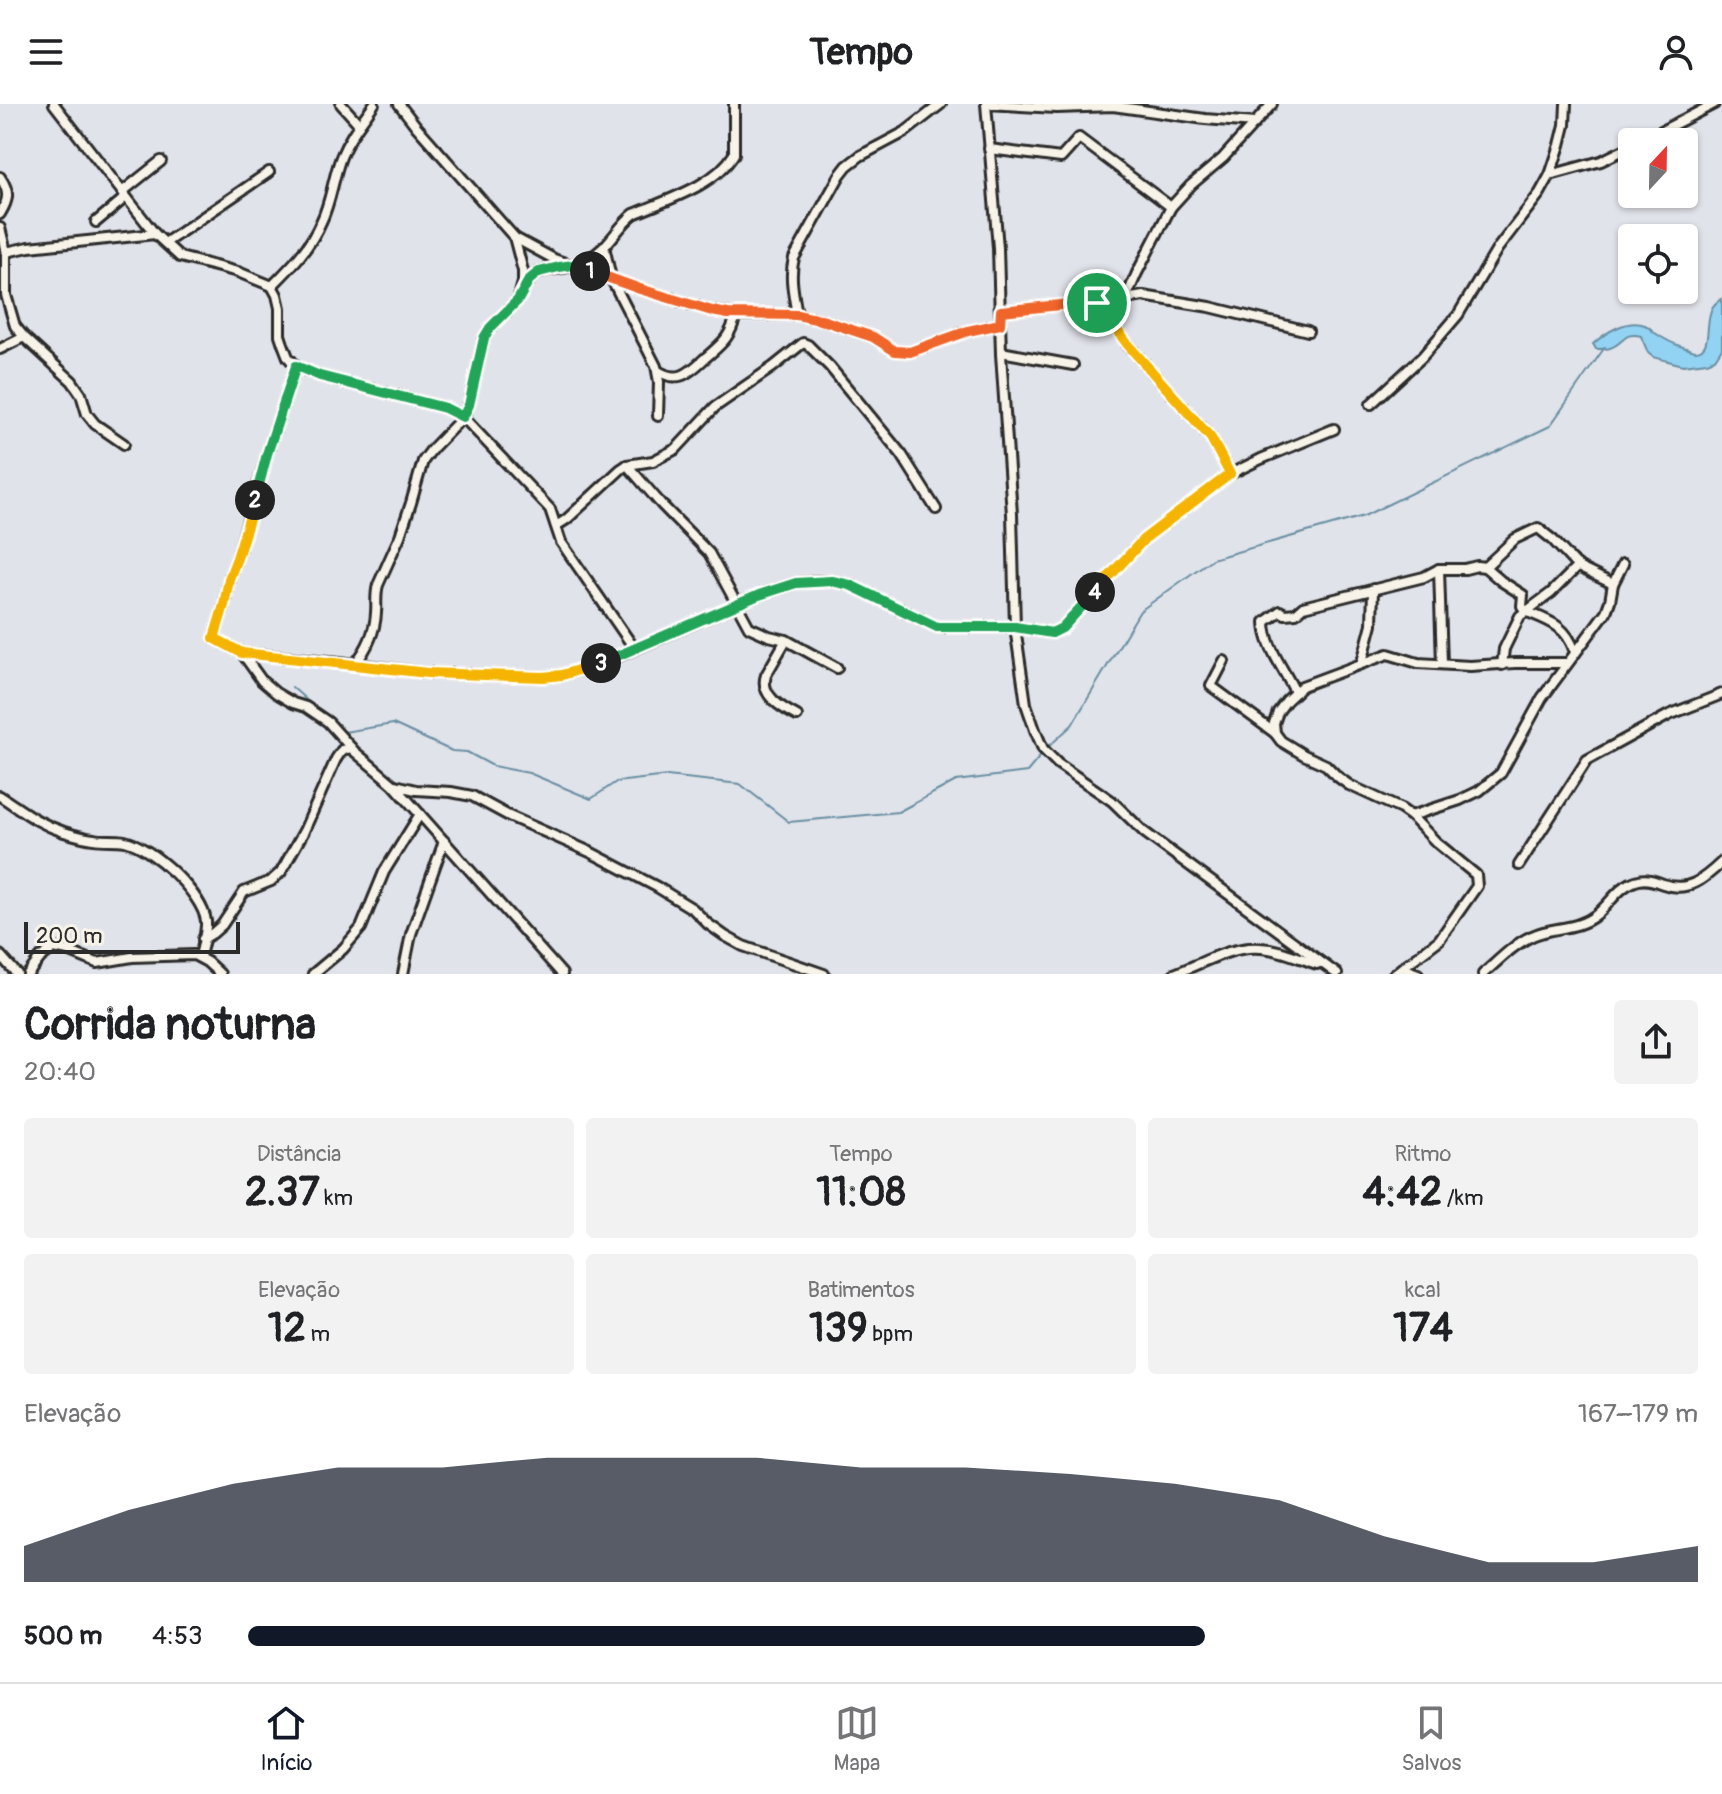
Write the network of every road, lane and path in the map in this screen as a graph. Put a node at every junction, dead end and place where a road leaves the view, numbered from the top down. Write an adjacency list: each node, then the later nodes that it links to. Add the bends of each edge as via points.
1 (54, 104): 21 (street)
2 (341, 104): 13 (street)
3 (374, 104): 13 (street)
4 (399, 104): 27 (street)
5 (734, 104): 30 (street, via 731,159 696,188 634,214)
6 (941, 104): 40 (street, via 905,132 860,156 840,175 794,258 791,280)
7 (986, 104): 11 (street); 15 (street)
8 (1272, 104): 12 (street)
9 (1566, 104): 19 (street)
10 (1714, 104): 14 (street)
11 (1114, 105): 12 (street)
12 (1255, 123): 22 (street)
13 (359, 124): 34 (street, via 341,157 317,231)
14 (1667, 128)
15 (989, 149): 22 (street, via 1061,158 1079,138); 38 (street)
16 (1618, 153): 19 (street)
17 (161, 161): 21 (street)
18 (269, 172): 29 (street)
19 (1550, 175): 49 (street, via 1458,315)
20 (0, 177): 23 (street, via 9,195)
21 (124, 195): 24 (street); 26 (street)
22 (1171, 207): 35 (street)
23 (0, 214)
24 (96, 222)
25 (0, 228): 28 (street)
26 (155, 234): 29 (street); 31 (street)
27 (514, 237): 32 (street); 36 (street, via 523,271)
28 (2, 241): 31 (street)
29 (165, 243): 34 (street, via 180,257)
30 (604, 246): 32 (street); 33 (street)
31 (6, 252): 43 (street, via 6,295 11,317)
32 (573, 265): 33 (street); 36 (street, via 539,272)
33 (611, 278): 39 (street); 48 (street)
34 (272, 286): 47 (street, via 280,308 280,335)
35 (1126, 298): 37 (street); 42 (street, via 1210,307)
36 (518, 300): 51 (street, via 484,338)
37 (1097, 303): 38 (street); 55 (street, via 1211,438)
38 (1001, 311): 41 (street)
39 (736, 315): 40 (street); 48 (street, via 723,343 689,373 672,377)
40 (797, 315): 41 (street, via 857,331 904,353)
41 (1000, 324): 45 (street)
42 (1308, 331)
43 (24, 337): 44 (street); 53 (street, via 72,381 95,424)
44 (0, 349)
45 (1001, 352): 46 (street); 66 (street)
46 (1073, 365)
47 (296, 366): 51 (street); 70 (street, via 214,638)
48 (658, 371): 50 (street)
49 (1371, 404)
50 (658, 416)
51 (463, 417): 57 (street, via 550,509); 74 (street, via 423,461 404,525 375,593 370,638)
52 (1334, 429): 55 (street)
53 (124, 444)
54 (627, 465): 56 (street, via 653,461 676,449 715,407 806,343 902,455); 57 (street); 64 (street, via 709,553)
55 (1230, 474): 66 (street, via 1144,539 1058,631)
56 (936, 509)
57 (556, 526): 68 (street, via 561,542)
58 (1623, 564): 62 (street)
59 (1578, 566): 60 (street, via 1538,528 1515,539); 62 (street); 65 (street)
60 (1485, 567): 61 (street); 65 (street, via 1520,591)
61 (1439, 569): 63 (street); 75 (street)
62 (1613, 584): 69 (street, via 1606,612)
63 (1373, 589): 72 (street, via 1372,624); 78 (street, via 1296,613 1280,611 1265,622)
64 (738, 604): 66 (street, via 796,583 832,581 937,627); 67 (street, via 749,627); 68 (street)
65 (1525, 611): 69 (street, via 1562,629); 76 (street, via 1505,645)
66 (1015, 627): 94 (street, via 1026,704 1043,749 1144,832)
67 (786, 640): 77 (street); 80 (street, via 764,687)
68 (634, 648): 74 (street, via 583,670 543,677)
69 (1575, 652): 73 (street)
70 (242, 653): 74 (street); 82 (street, via 262,681 328,722)
71 (1224, 661): 81 (street, via 1211,686)
72 (1362, 662): 75 (street, via 1388,654); 78 (street)
73 (1567, 663): 76 (street); 86 (street, via 1501,773 1460,800)
74 (355, 664)
75 (1442, 664): 76 (street)
76 (1502, 665)
77 (837, 668)
78 (1295, 692): 81 (street, via 1278,712)
79 (1722, 694): 89 (street, via 1669,715 1587,760)
80 (797, 716)
81 (1275, 733): 86 (street, via 1286,746 1326,765 1349,785)
82 (351, 748): 83 (street); 90 (street, via 336,759 281,872 244,892 222,925)
83 (394, 785): 85 (street); 103 (street, via 472,796 657,887 743,946)
84 (0, 796): 90 (street, via 42,824 69,834 142,848 198,901 206,917)
85 (420, 814): 87 (street); 100 (street, via 384,872 361,928)
86 (1411, 816): 96 (street, via 1478,882 1439,940)
87 (444, 841): 101 (street, via 411,934); 102 (street)
88 (1722, 862): 108 (street, via 1682,888 1646,879 1632,882 1596,915 1532,936)
89 (1519, 865)
90 (203, 939): 92 (street)
91 (0, 955): 98 (street)
92 (200, 957): 97 (street); 99 (street, via 97,963 54,948)
93 (1313, 963): 94 (street); 95 (street, via 1246,948); 105 (street)
94 (1325, 966): 106 (street)
95 (1191, 971): 104 (street)
96 (1398, 971): 107 (street)
97 (218, 973)
98 (17, 974)
99 (28, 974)
100 (313, 974)
101 (403, 974)
102 (562, 974)
103 (824, 974)
104 (1174, 974)
105 (1311, 974)
106 (1337, 974)
107 (1418, 974)
108 (1483, 974)

